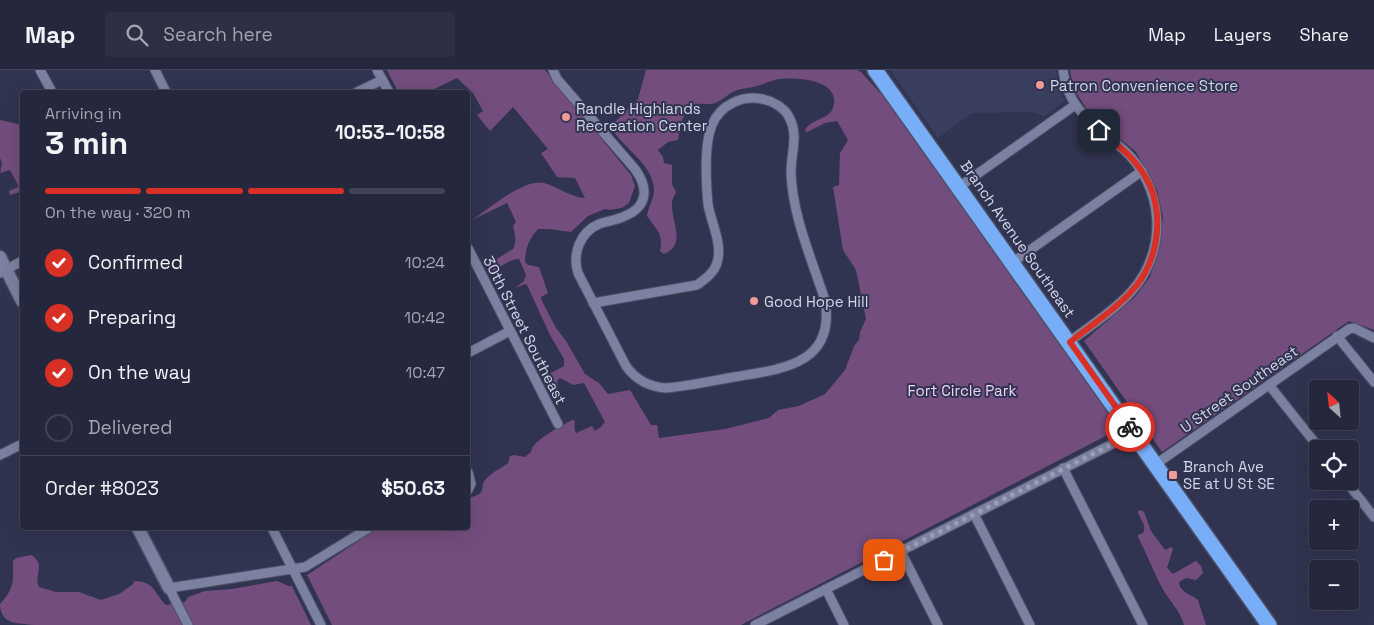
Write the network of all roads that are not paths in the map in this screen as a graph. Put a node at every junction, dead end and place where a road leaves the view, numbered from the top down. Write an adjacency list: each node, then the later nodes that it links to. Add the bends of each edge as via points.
1 (40, 70): 8 (street)
2 (155, 70): 9 (street)
3 (377, 70): 7 (street)
4 (553, 70): 21 (street, via 557,79 635,169 644,185 643,200 635,210 593,227 578,246 577,270)
5 (875, 70): 14 (highway, Branch Avenue Southeast)
6 (1063, 70): 12 (street)
7 (382, 80): 10 (street); 11 (street)
8 (51, 90)
9 (165, 90)
10 (361, 90)
11 (388, 90)
12 (1075, 105): 13 (street); 14 (street)
13 (1142, 171): 18 (street); 25 (street, via 1153,194 1157,215 1155,242 1149,262 1130,293)
14 (959, 187): 18 (highway, Branch Avenue Southeast)
15 (470, 252): 22 (street, 30th Street Southeast)
16 (0, 257): 19 (street)
17 (20, 262): 19 (street)
18 (1013, 262): 25 (highway, Branch Avenue Southeast)
19 (3, 271): 20 (street)
20 (20, 298)
21 (594, 303): 21 (street, via 697,285 709,276 717,264 719,250 708,204 707,154 712,126 718,115 734,101 750,98 768,100 786,112 794,128 791,170 794,199 825,300 826,321 819,342 805,358 782,368 666,388 654,387 640,381 626,366)
22 (510, 331): 26 (street); 29 (street, 30th Street Southeast)
23 (1338, 336): 24 (street, via 1354,328); 27 (street); 28 (street, U Street Southeast)
24 (1374, 338)
25 (1070, 342): 30 (highway, Branch Avenue Southeast)
26 (470, 352)
27 (1374, 382)
28 (1269, 384): 31 (street); 34 (street, U Street Southeast)
29 (558, 424)
30 (1134, 433): 34 (highway, Branch Avenue Southeast); 35 (street)
31 (1313, 440)
32 (20, 445): 33 (street)
33 (0, 455)
34 (1156, 464): 53 (highway, Branch Avenue Southeast)
35 (1063, 468): 37 (street); 52 (street)
36 (1353, 490): 38 (street)
37 (974, 514): 42 (street); 51 (street)
38 (1374, 516)
39 (139, 530): 44 (street)
40 (273, 530): 43 (street)
41 (366, 530): 43 (street, via 305,566)
42 (901, 552): 45 (street); 50 (street)
43 (293, 569): 44 (street); 47 (street)
44 (169, 588): 46 (street)
45 (826, 589): 48 (street); 49 (street)
46 (188, 625)
47 (321, 625)
48 (755, 625)
49 (844, 625)
50 (938, 625)
51 (1030, 625)
52 (1143, 625)
53 (1270, 625)

